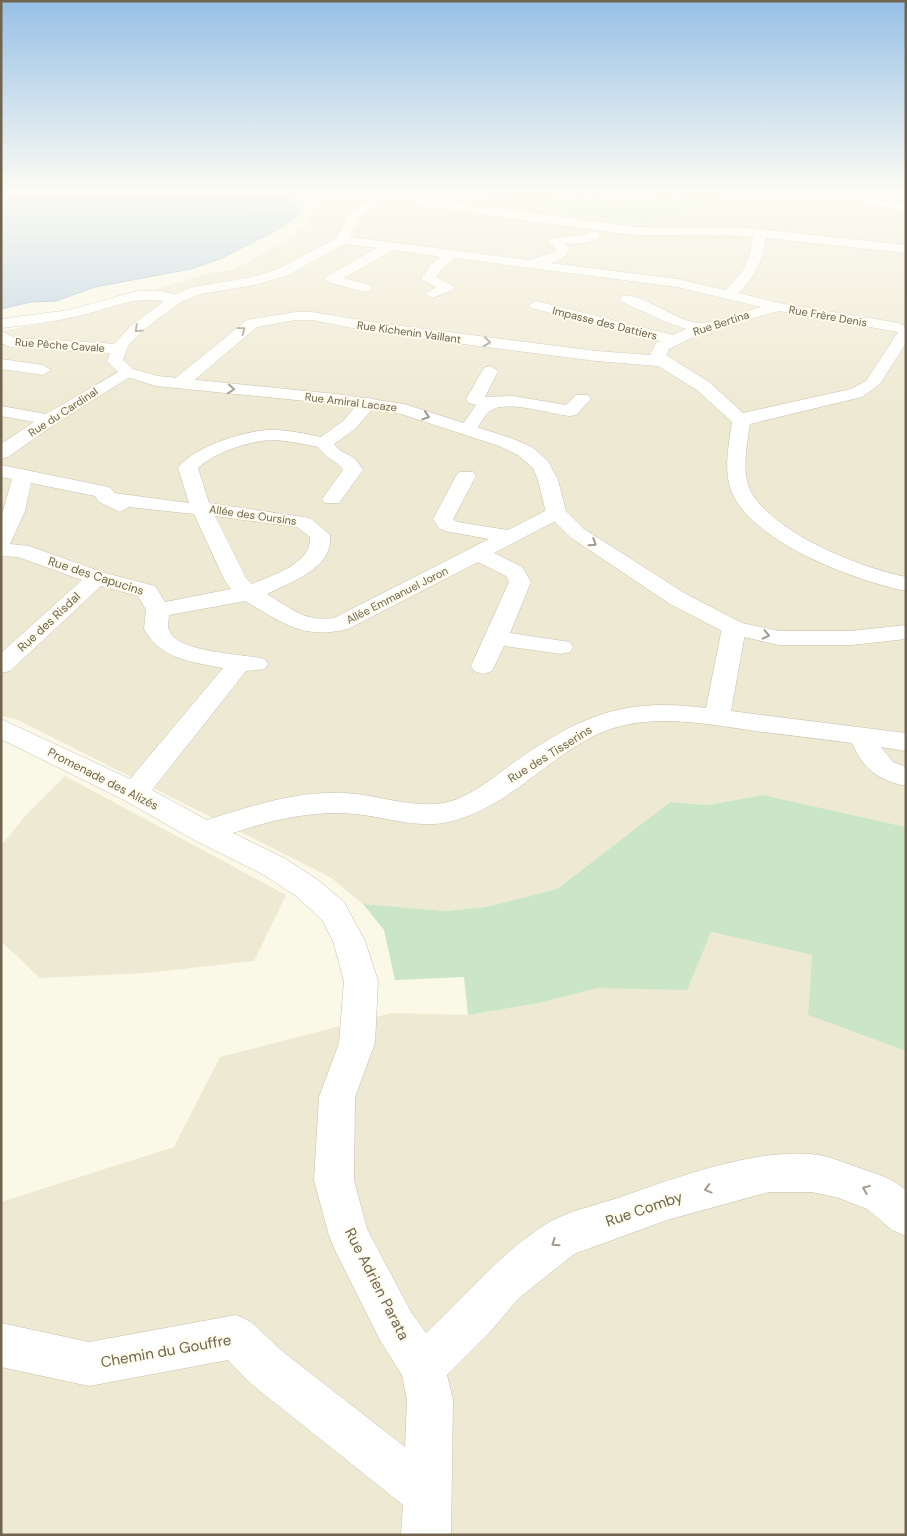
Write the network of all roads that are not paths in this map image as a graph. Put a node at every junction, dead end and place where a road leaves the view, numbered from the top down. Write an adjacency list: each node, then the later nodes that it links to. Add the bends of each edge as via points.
1 (298, 264): 11 (street, via 283,272 198,290)
2 (358, 264): 8 (street, via 332,278)
3 (423, 264): 7 (street)
4 (441, 264): 7 (street)
5 (536, 264): 10 (street, Rue Frère Denis, via 677,283)
6 (753, 264): 10 (street, via 741,283)
7 (438, 266): 9 (street, via 428,279 448,287)
8 (365, 288)
9 (432, 294)
10 (728, 295): 14 (street, Rue Frère Denis)
11 (176, 299): 15 (street, via 136,294 74,313); 20 (street, one-way to 20, via 137,328)
12 (627, 299): 16 (street)
13 (536, 305): 18 (street, Impasse des Dattiers)
14 (779, 308): 16 (street, Rue Bertina); 17 (street, Rue Frère Denis)
15 (1, 324)
16 (700, 328): 18 (street, Rue Bertina)
17 (904, 331): 32 (street, via 872,384 856,393)
18 (675, 340): 21 (street, Rue Bertina, via 659,350)
19 (5, 342): 20 (street, Rue Pêche Cavale)
20 (119, 349): 25 (street, via 115,361)
21 (662, 361): 26 (street, Rue Kichenin Vaillant, one-way to 21, via 252,323 296,316 596,356); 32 (street, via 703,386)
22 (1, 364): 23 (street)
23 (43, 370)
24 (490, 371): 29 (street, via 474,399)
25 (126, 372): 26 (street, Rue Amiral Lacaze); 31 (street, Rue du Cardinal)
26 (179, 384): 28 (street, Rue Amiral Lacaze, one-way to 28)
27 (582, 399): 29 (street, via 570,411 506,400)
28 (368, 403): 33 (street, Rue Amiral Lacaze, one-way to 33, via 404,409); 34 (street, via 349,425)
29 (491, 404): 33 (street, via 484,407)
30 (1, 411): 31 (street)
31 (49, 420): 35 (street, Rue du Cardinal)
32 (741, 420): 49 (street, via 739,480 741,492 753,507 787,536 819,554 880,579)
33 (468, 430): 42 (street, Rue Amiral Lacaze, via 525,451 541,465)
34 (324, 443): 40 (street, via 331,453 349,462 353,470); 41 (street, Allée Emmanuel Joron, via 275,435 260,436 199,457 188,468)
35 (1, 453)
36 (1, 471): 37 (street)
37 (23, 474): 39 (street, via 104,492); 45 (street, via 15,511)
38 (466, 476): 44 (street, via 446,511 443,519 446,524)
39 (106, 498): 41 (street, Allée des Oursins, via 184,509); 43 (street, via 121,506)
40 (332, 499)
41 (202, 508): 50 (street, Allée Emmanuel Joron, via 236,581); 50 (street, Allée des Oursins, via 303,522 320,535 321,545 310,562)
42 (556, 513): 44 (street, Allée Emmanuel Joron); 52 (street, one-way to 52, via 577,533 659,587)
43 (125, 516)
44 (508, 536): 47 (street, Allée Emmanuel Joron)
45 (1, 542)
46 (1, 550): 48 (street, Rue des Capucins, via 21,551)
47 (477, 553): 50 (street, Allée Emmanuel Joron, via 330,627 297,622); 54 (street, via 514,572 520,582)
48 (97, 578): 51 (street, Rue des Capucins, via 147,591); 56 (street, Rue des Risdal)
49 (906, 584)
50 (250, 594): 51 (street)
51 (158, 610): 63 (street, via 156,629 166,643 181,650 248,664)
52 (734, 628): 53 (street, one-way to 53, via 780,638 851,638); 58 (street)
53 (906, 632)
54 (496, 638): 55 (street); 57 (street)
55 (561, 647)
56 (1, 666)
57 (483, 666)
58 (717, 718): 60 (street, Rue des Tisserins); 64 (street, Rue des Tisserins, via 636,714 606,720 575,736 476,801 450,812 402,814 345,802 304,803)
59 (1, 728): 63 (street, Promenade des Alizés)
60 (863, 736): 61 (street, Rue des Tisserins); 62 (street, via 872,761 884,770)
61 (906, 742)
62 (906, 777)
63 (134, 793): 64 (street, Promenade des Alizés)
64 (204, 832): 67 (street, Rue Adrien Parata, via 276,867 307,888 333,911 349,942 360,981 357,1043 336,1097 334,1180 349,1236 396,1327)
65 (906, 1216): 67 (street, Rue Comby, one-way to 67, via 881,1195 812,1173 769,1173 667,1200 561,1238 504,1283 475,1317)
66 (1, 1345): 68 (street, Chemin du Gouffre, via 89,1364 236,1336)
67 (423, 1367): 68 (street, Chemin du Gouffre, via 430,1400)
68 (427, 1514)

